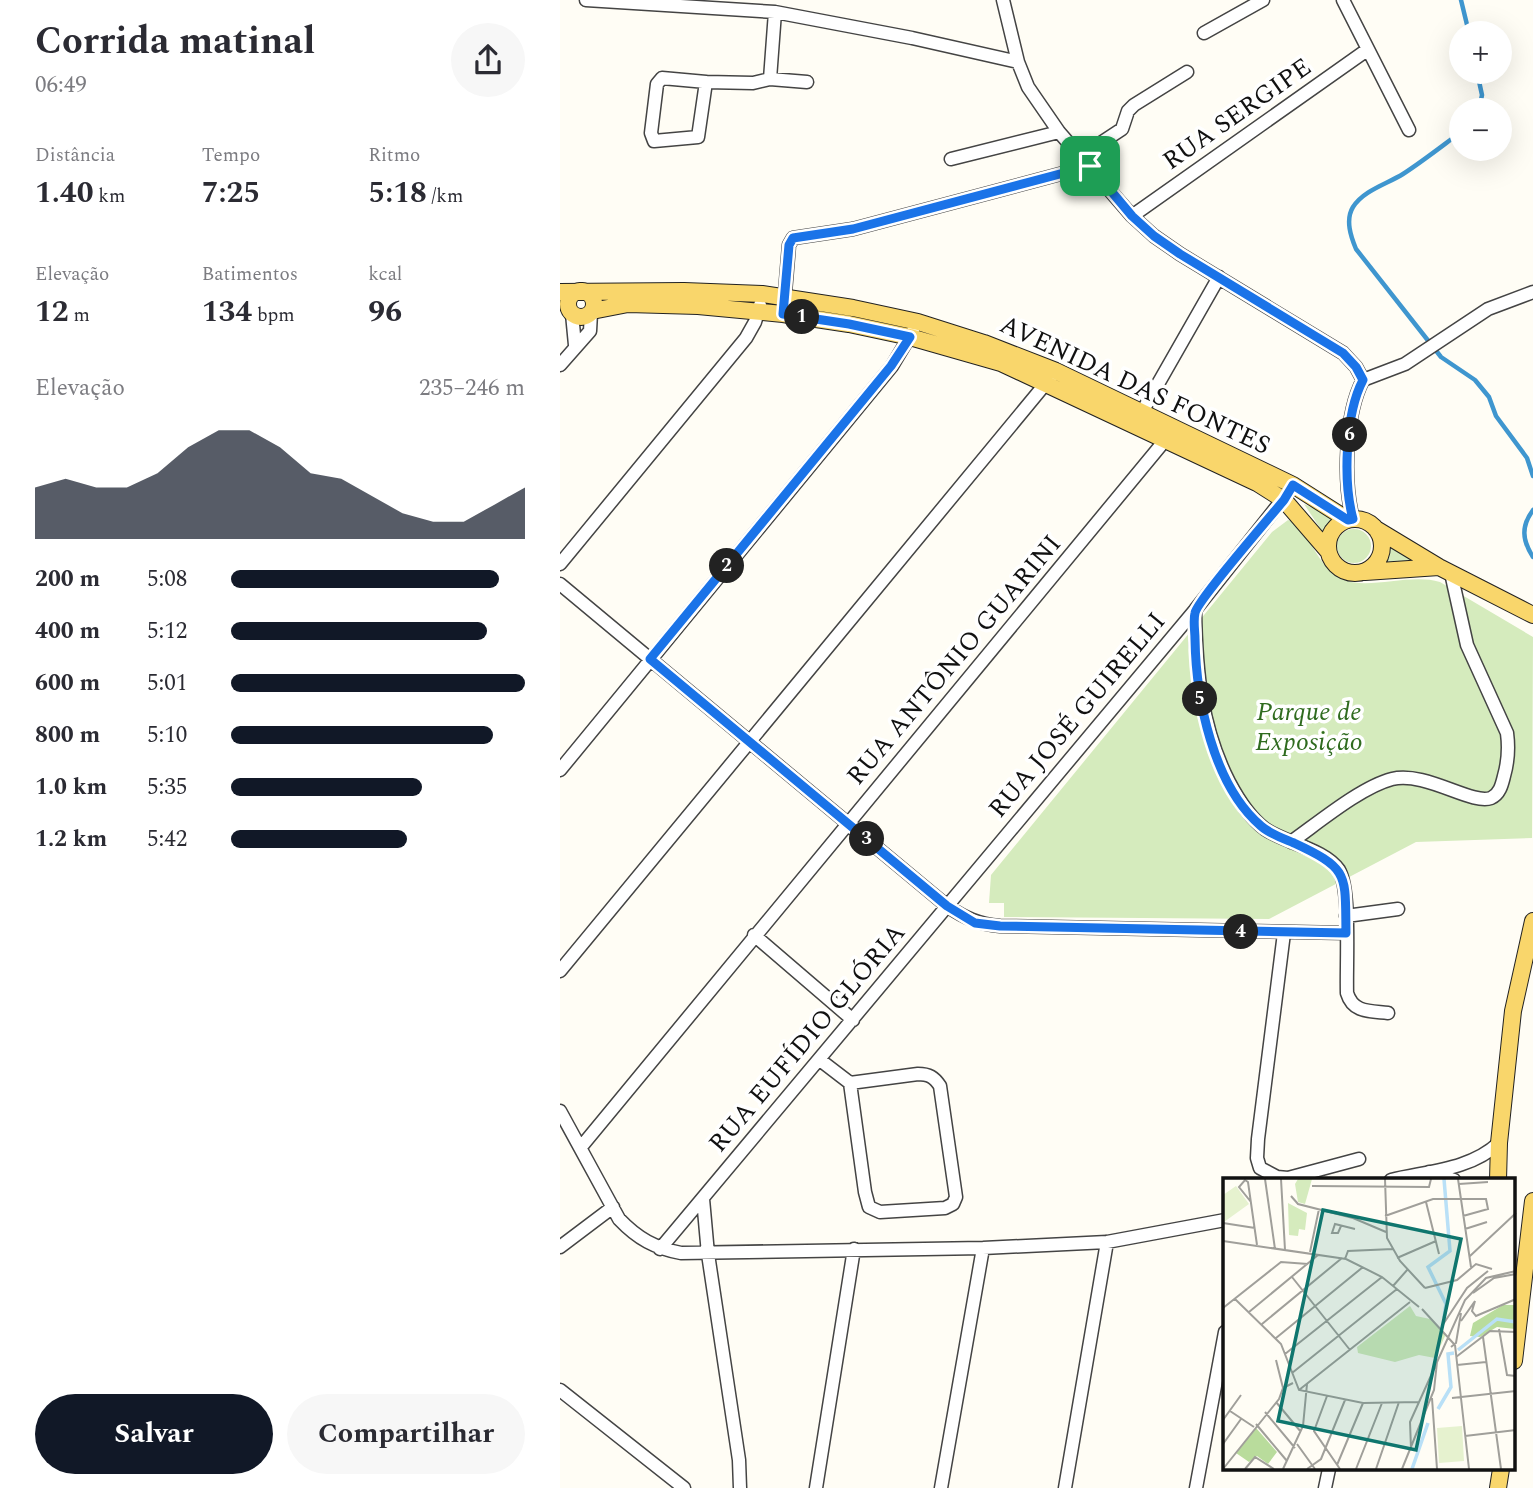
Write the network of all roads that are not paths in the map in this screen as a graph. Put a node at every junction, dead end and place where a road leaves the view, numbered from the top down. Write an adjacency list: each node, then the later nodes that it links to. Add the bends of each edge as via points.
1 (586, 0): 5 (street)
2 (1003, 0): 8 (street)
3 (1263, 0): 6 (street)
4 (1343, 0): 7 (street)
5 (775, 12): 8 (street); 10 (street)
6 (1203, 33)
7 (1367, 50): 13 (street); 17 (street, RUA SERGIPE)
8 (1018, 62): 14 (street, via 1027,87)
9 (1188, 72): 16 (street, via 1134,105 1122,129)
10 (770, 79): 11 (street); 12 (street)
11 (706, 82): 11 (street, via 698,137 654,141 651,133 659,80)
12 (807, 82)
13 (1409, 131)
14 (1059, 132): 15 (street); 16 (street)
15 (951, 159)
16 (1085, 161): 17 (street); 23 (street, via 853,229 793,238)
17 (1132, 216): 18 (street, via 1180,254)
18 (1219, 276): 33 (street, via 1343,353); 34 (street)
19 (580, 291): 20 (main road, AVENIDA DAS FONTES); 22 (main road, AVENIDA DAS FONTES); 25 (main road, via 568,300); 26 (main road, via 592,296)
20 (560, 292)
21 (1533, 292): 33 (street, via 1474,318 1405,364)
22 (762, 294): 23 (main road, AVENIDA DAS FONTES); 24 (street)
23 (785, 296): 27 (street); 28 (main road, AVENIDA DAS FONTES)
24 (759, 311): 26 (main road, AVENIDA DAS FONTES, via 637,304); 27 (main road, AVENIDA DAS FONTES); 41 (street, via 746,338)
25 (567, 312): 26 (main road, via 581,318); 30 (street)
26 (592, 312): 30 (street, via 590,331)
27 (783, 314): 29 (main road, AVENIDA DAS FONTES)
28 (918, 322): 29 (street); 32 (main road, AVENIDA DAS FONTES, via 984,342)
29 (910, 337): 32 (main road, AVENIDA DAS FONTES); 47 (street)
30 (575, 345): 31 (street)
31 (560, 365)
32 (1050, 377): 34 (main road, AVENIDA DAS FONTES); 35 (main road, AVENIDA DAS FONTES); 48 (street)
33 (1363, 380): 38 (street, via 1351,414)
34 (1142, 412): 35 (main road, AVENIDA DAS FONTES)
35 (1171, 434): 36 (main road, AVENIDA DAS FONTES); 37 (main road, AVENIDA DAS FONTES); 50 (street, RUA ANTÔNIO GUARINI)
36 (1293, 485): 37 (street, RUA JOSÉ GUIRELLI); 38 (main road, AVENIDA DAS FONTES)
37 (1284, 500): 40 (main road, AVENIDA DAS FONTES); 45 (street, RUA JOSÉ GUIRELLI)
38 (1350, 519): 39 (main road, AVENIDA DAS FONTES); 40 (main road, via 1334,528)
39 (1376, 529): 42 (main road, AVENIDA DAS FONTES); 43 (main road, via 1382,544 1378,559)
40 (1328, 551): 43 (main road, AVENIDA DAS FONTES, via 1342,570)
41 (560, 564)
42 (1445, 570): 43 (main road, AVENIDA DAS FONTES); 46 (main road, AVENIDA DAS FONTES); 51 (street, via 1467,645 1507,733 1506,769 1498,793 1480,799 1430,781 1394,779 1367,790)
43 (1358, 573)
44 (560, 584): 47 (street)
45 (1195, 610): 51 (street, via 1200,699 1220,764 1249,815 1263,828); 52 (street, RUA JOSÉ GUIRELLI)
46 (1533, 615)
47 (650, 659): 48 (street); 49 (street)
48 (749, 741): 50 (street); 59 (street)
49 (560, 770)
50 (848, 824): 52 (street); 58 (street, RUA ANTÔNIO GUARINI)
51 (1292, 842): 54 (street, via 1326,858 1339,871)
52 (947, 906): 56 (street, via 985,925); 62 (street, RUA EUFÍDIO GLÓRIA)
53 (1398, 909): 54 (street)
54 (1346, 916): 57 (street)
55 (1533, 921): 60 (main road)
56 (1284, 933): 57 (street); 70 (street, via 1257,1158 1260,1168 1277,1177)
57 (1346, 933): 61 (street, via 1350,1001 1362,1011)
58 (754, 935): 62 (street); 67 (street, RUA ANTÔNIO GUARINI)
59 (560, 971)
60 (1526, 974): 66 (main road, via 1513,1011)
61 (1388, 1013)
62 (853, 1020): 63 (street, RUA EUFÍDIO GLÓRIA)
63 (820, 1059): 64 (street); 74 (street, RUA EUFÍDIO GLÓRIA)
64 (850, 1083): 64 (street, via 918,1074 936,1080 956,1197 953,1204 880,1212 869,1207)
65 (560, 1111): 67 (street)
66 (1499, 1143): 69 (street, via 1483,1157); 73 (main road)
67 (581, 1147): 76 (street)
68 (1359, 1159): 70 (street)
69 (1429, 1172): 71 (street); 72 (street)
70 (1305, 1177)
71 (1400, 1178)
72 (1448, 1178)
73 (1498, 1178)
74 (703, 1199): 82 (street, RUA EUFÍDIO GLÓRIA); 84 (street)
75 (1533, 1201): 78 (main road)
76 (613, 1208): 80 (street); 82 (street, via 632,1233)
77 (1223, 1220): 79 (street)
78 (1531, 1228): 85 (main road)
79 (1107, 1242): 81 (street); 93 (street)
80 (560, 1247)
81 (983, 1248): 83 (street); 92 (street)
82 (660, 1249): 84 (street)
83 (854, 1249): 84 (street); 91 (street)
84 (708, 1254): 90 (street)
85 (1516, 1331)
86 (1223, 1343): 94 (street)
87 (560, 1390): 89 (street)
88 (1329, 1470): 95 (street)
89 (684, 1488)
90 (740, 1488)
91 (816, 1488)
92 (941, 1488)
93 (1065, 1488)
94 (1196, 1488)
95 (1325, 1488)

